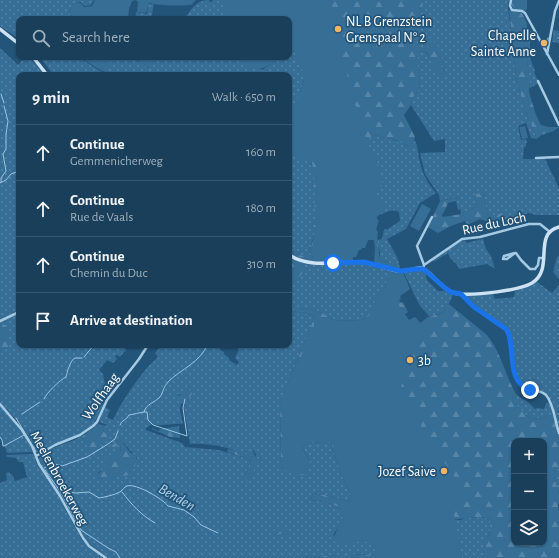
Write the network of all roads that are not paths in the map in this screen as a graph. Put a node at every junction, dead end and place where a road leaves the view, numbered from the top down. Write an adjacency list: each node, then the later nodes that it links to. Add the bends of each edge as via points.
1 (511, 0): 6 (street, via 512,10 525,12)
2 (559, 1): 3 (street)
3 (558, 8): 6 (street)
4 (0, 29): 5 (main road)
5 (16, 42)
6 (547, 54): 9 (street)
7 (35, 60): 8 (main road)
8 (45, 72)
9 (559, 75)
10 (538, 81): 11 (street)
11 (559, 125)
12 (559, 157): 13 (street)
13 (536, 158)
14 (432, 217): 20 (street, via 417,246)
15 (559, 227): 16 (main road)
16 (550, 232): 19 (main road, via 545,241); 20 (street, Rue du Loch, via 540,224 529,224 462,239)
17 (515, 253): 19 (street, via 530,269 535,269 538,265 538,258)
18 (292, 256): 20 (main road, via 309,263 362,262 398,271)
19 (544, 258): 21 (main road, via 540,274 529,284 506,290)
20 (423, 267): 21 (main road, via 448,290)
21 (461, 294): 26 (street, via 474,307 508,331 517,378 526,388 546,395)
22 (16, 313): 23 (street)
23 (0, 321)
24 (146, 348): 27 (street, Wolfhaag, via 107,400 93,426)
25 (0, 404): 27 (street, Meelenbroekerweg, via 19,425)
26 (559, 433)
27 (36, 456): 28 (street, Meelenbroekerweg, via 83,538 89,546)
28 (106, 558)

